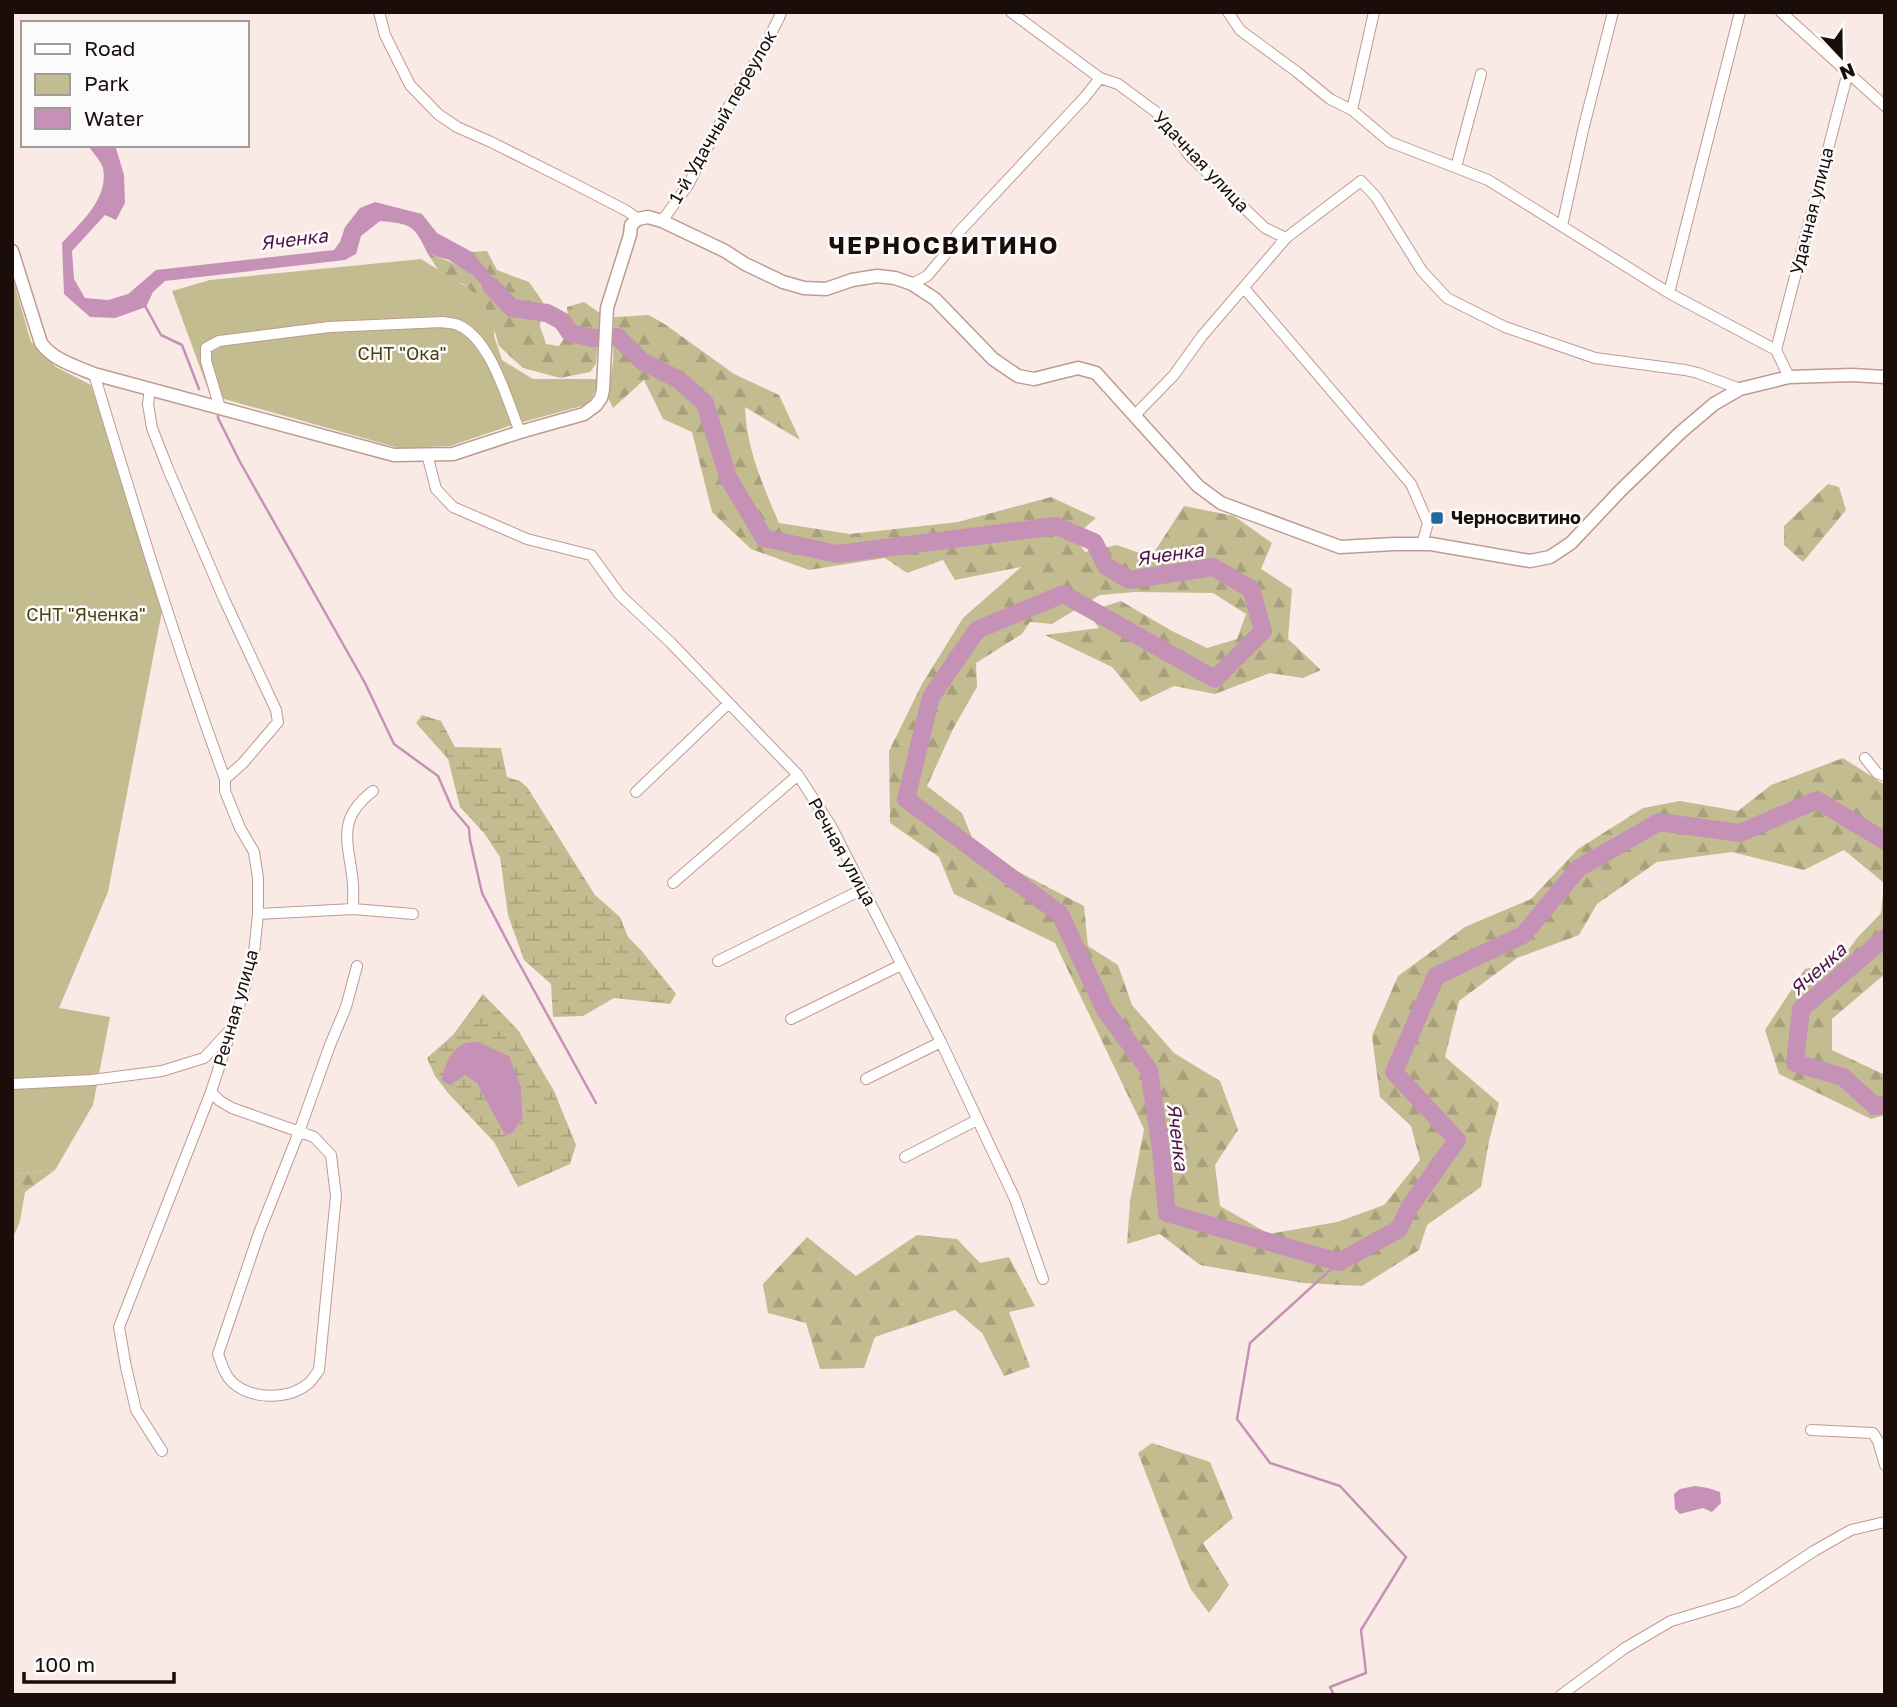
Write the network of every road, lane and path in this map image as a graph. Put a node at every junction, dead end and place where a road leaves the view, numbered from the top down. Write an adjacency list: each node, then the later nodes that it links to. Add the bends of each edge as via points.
1 (379, 12): 15 (street, via 410,85 438,114)
2 (781, 12): 16 (street, 1-й Удачный переулок, via 688,184)
3 (1011, 12): 11 (street, Удачная улица)
4 (1374, 12): 13 (street)
5 (1613, 12): 17 (street)
6 (1740, 12): 22 (street)
7 (1781, 12): 9 (street)
8 (1228, 13): 13 (street, via 1240,30 1330,99)
9 (1848, 72): 12 (street); 23 (street, Удачная улица)
10 (1481, 74): 14 (street)
11 (1100, 78): 18 (street, Удачная улица, via 1118,84 1156,112 1190,156 1265,228); 20 (street, via 958,233 927,276)
12 (1885, 106)
13 (1352, 110): 14 (street, via 1390,142)
14 (1456, 167): 17 (street, via 1488,180)
15 (638, 219): 16 (street); 31 (street, via 631,225 607,309 601,398 584,414)
16 (662, 221): 20 (street, via 774,278 804,288 826,289 877,276)
17 (1562, 226): 22 (street)
18 (1286, 238): 21 (street); 28 (street, via 1361,181 1422,271 1447,298 1505,327 1595,358 1685,370)
19 (12, 251): 24 (street, via 41,343 66,363)
20 (912, 284): 30 (street, via 935,299 1003,367 1018,376 1034,379 1078,368 1096,373)
21 (1244, 288): 30 (street, via 1174,375); 33 (street, via 1411,484 1428,523)
22 (1669, 293): 23 (street)
23 (1776, 351): 25 (street)
24 (94, 374): 27 (street); 38 (street, Речная улица, via 167,614)
25 (1789, 377): 26 (street); 28 (street)
26 (1885, 377)
27 (150, 389): 29 (street); 38 (street, via 148,404 156,439 278,722)
28 (1740, 389): 33 (street, via 1681,432 1571,543 1549,557 1530,561)
29 (220, 408): 31 (street, via 206,361 206,348 219,341 329,327 442,322 459,326 490,356); 32 (street, via 394,455)
30 (1135, 415): 33 (street, via 1198,486 1221,503 1340,547)
31 (520, 432): 32 (street, via 453,454)
32 (427, 454): 34 (street, Речная улица, via 436,489 453,507 527,539 591,555 620,595)
33 (1422, 544)
34 (729, 703): 36 (street, Речная улица); 40 (street)
35 (1865, 758): 37 (street)
36 (798, 775): 41 (street); 42 (street, Речная улица)
37 (1885, 776)
38 (225, 779): 44 (street, Речная улица, via 225,791 254,852)
39 (373, 791): 43 (street, via 357,803 348,825)
40 (636, 792)
41 (673, 883)
42 (863, 889): 46 (street); 47 (street, Речная улица)
43 (353, 909): 44 (street); 45 (street)
44 (258, 914): 50 (street, Речная улица, via 254,953)
45 (413, 914)
46 (718, 961)
47 (901, 965): 49 (street); 51 (street, Речная улица)
48 (356, 966): 56 (street, via 346,1007)
49 (792, 1019)
50 (233, 1027): 53 (street, via 204,1058 162,1071); 54 (street, Речная улица)
51 (941, 1042): 52 (street); 55 (street, Речная улица)
52 (866, 1079)
53 (12, 1084)
54 (211, 1092): 56 (street, via 232,1108); 60 (street, Речная улица, via 119,1327 136,1410)
55 (977, 1120): 57 (street); 58 (street, Речная улица, via 1015,1199)
56 (299, 1132): 56 (street, via 218,1354 233,1382 260,1395 298,1390 319,1370 336,1196 331,1155 314,1137)
57 (905, 1157)
58 (1043, 1279)
59 (1811, 1430): 61 (street, via 1872,1433)
60 (162, 1451)
61 (1885, 1465)
62 (1885, 1522): 63 (street, via 1851,1530 1738,1601 1671,1621)
63 (1561, 1695)

